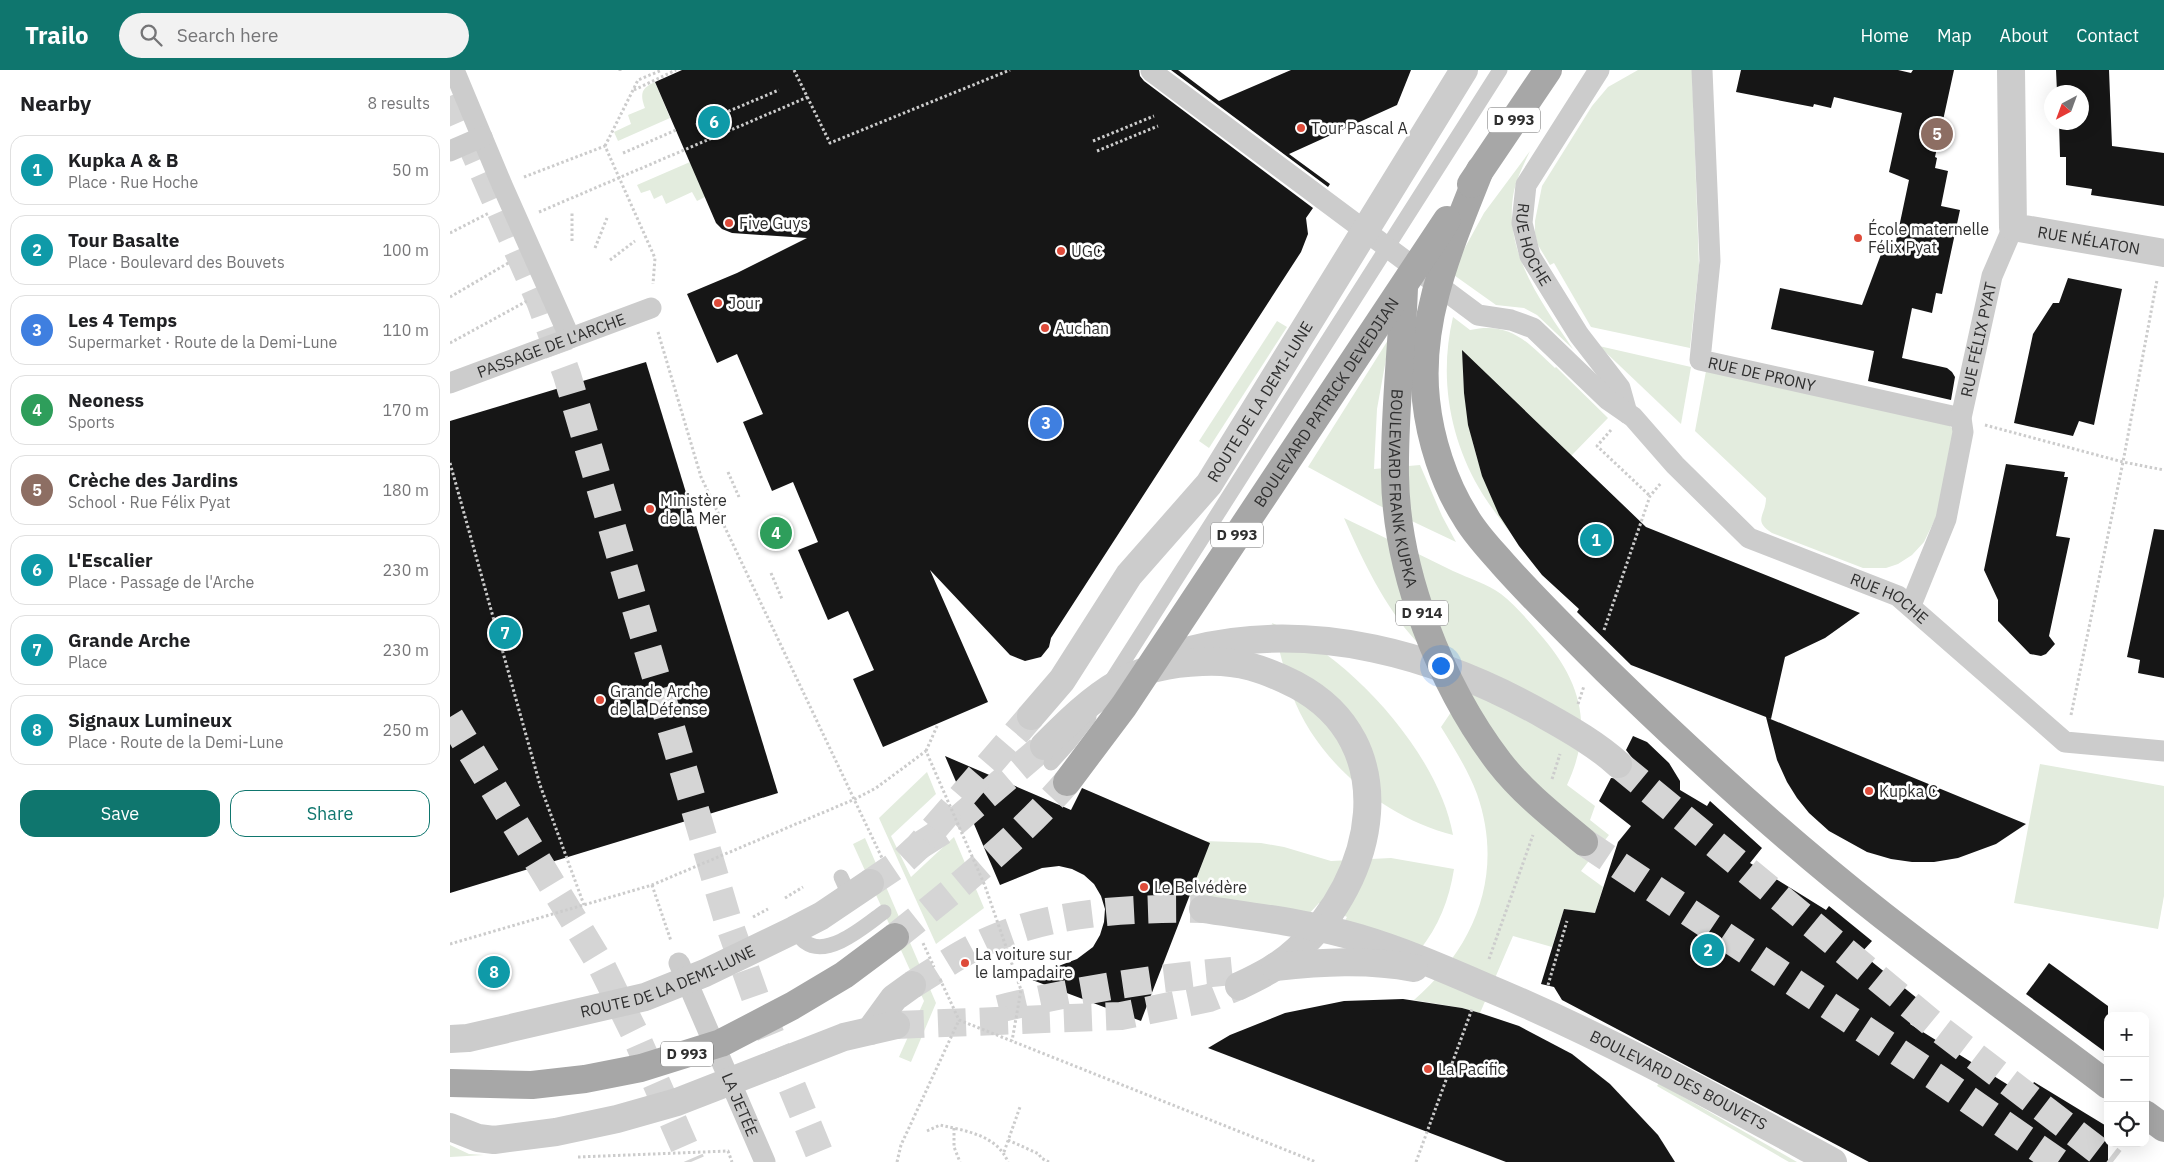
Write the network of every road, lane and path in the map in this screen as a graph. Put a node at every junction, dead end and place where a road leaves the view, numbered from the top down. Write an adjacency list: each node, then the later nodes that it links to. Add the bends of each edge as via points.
1 (454, 70): 20 (street)
2 (662, 70): 14 (path, via 638,80)
3 (676, 70): 14 (path)
4 (794, 70): 15 (path)
5 (1010, 70): 15 (path, via 830,143)
6 (1464, 70): 35 (street, ROUTE DE LA DEMI-LUNE)
7 (1500, 70): 67 (lane, via 1237,485 1084,723)
8 (1548, 70): 26 (main road, BOULEVARD PATRICK DEVEDJIAN / D 993)
9 (1599, 70): 49 (street, RUE HOCHE, via 1526,185 1522,223 1530,256 1579,335 1620,388)
10 (1702, 70): 50 (street, RUE DE PRONY, via 1710,261 1700,360)
11 (2011, 70): 33 (street, RUE FÉLIX PYAT)
12 (1151, 71): 49 (street, RUE HOCHE, via 1478,315 1511,320 1533,328 1606,399)
13 (778, 90): 17 (path)
14 (632, 91): 22 (path)
15 (808, 97): 32 (path)
16 (1154, 116): 21 (path)
17 (696, 125)
18 (1158, 126): 24 (path)
19 (676, 130): 25 (path)
20 (482, 137): 23 (street); 27 (street)
21 (1093, 141)
22 (605, 146): 27 (path); 45 (path, via 655,258)
23 (450, 151)
24 (1097, 151)
25 (623, 153)
26 (1480, 170): 42 (main road, BOULEVARD PATRICK DEVEDJIAN / D 993); 93 (main road, via 1435,291 1428,328 1425,375 1426,402 1443,471 1466,518 1552,617 1711,771 1880,913)
27 (502, 185): 32 (street)
28 (1320, 199): 35 (lane)
29 (572, 212): 36 (path)
30 (489, 213): 34 (path)
31 (607, 218): 38 (path)
32 (519, 222): 46 (street)
33 (2013, 227): 39 (street, RUE NÉLATON); 50 (street, RUE FÉLIX PYAT, via 1992,276)
34 (450, 233)
35 (1364, 233): 62 (street, ROUTE DE LA DEMI-LUNE, via 1208,484 1129,575 1062,680)
36 (572, 241)
37 (635, 241): 41 (path)
38 (595, 248)
39 (2163, 253): 52 (path)
40 (515, 259): 43 (path)
41 (610, 260)
42 (1404, 287): 67 (main road, BOULEVARD PATRICK DEVEDJIAN / D 993, via 1124,706); 70 (main road, BOULEVARD FRANK KUPKA / D 914, via 1395,476 1404,549 1430,638 1444,673 1470,720 1500,763 1539,805)
43 (450, 297)
44 (527, 300): 47 (path)
45 (651, 308): 46 (street, PASSAGE DE L'ARCHE); 69 (path, via 701,477)
46 (570, 338): 48 (street, PASSAGE DE L'ARCHE)
47 (450, 343)
48 (450, 383)
49 (1627, 413): 60 (street, RUE HOCHE, via 1749,538 1898,596)
50 (1961, 418): 52 (path); 60 (street, RUE FÉLIX PYAT, via 1963,432 1946,519)
51 (1597, 446): 56 (path, via 1650,496)
52 (2123, 462): 54 (path); 64 (path)
53 (450, 463): 75 (path, via 540,785)
54 (2164, 470)
55 (728, 472): 57 (path)
56 (1666, 478)
57 (739, 497)
58 (771, 573): 59 (path)
59 (782, 599)
60 (1911, 605): 64 (street, RUE HOCHE)
61 (1200, 654): 67 (street, via 1171,656 1150,665 1087,706); 68 (street, via 1289,638 1381,649 1415,659 1520,701 1570,730); 87 (street, via 1262,669 1320,700 1352,738 1365,773 1369,805 1365,838 1354,872 1317,930 1292,955 1263,974 1236,978 1316,963 1372,963 1455,978)
62 (1031, 716)
63 (938, 724): 65 (path)
64 (2065, 742): 66 (street)
65 (926, 751): 69 (path, via 876,788); 92 (path, via 985,886 1020,990)
66 (2164, 751)
67 (1054, 764)
68 (1618, 764)
69 (855, 799): 71 (path)
70 (1584, 842)
71 (652, 885): 75 (path); 84 (path)
72 (854, 886): 81 (street, ROUTE DE LA DEMI-LUNE)
73 (803, 887): 74 (path)
74 (785, 898)
75 (584, 905): 83 (path)
76 (768, 909): 79 (path)
77 (1204, 909): 87 (street, via 1357,937 1411,954)
78 (884, 912): 81 (lane, via 853,934 830,945 805,942)
79 (751, 918)
80 (1567, 921): 86 (path)
81 (794, 930): 91 (street, ROUTE DE LA DEMI-LUNE, via 706,973 645,997 468,1038)
82 (895, 938): 94 (main road, D 993, via 844,975 721,1043 641,1068 585,1079 532,1085)
83 (450, 944)
84 (679, 963): 105 (street, LA JETÉE)
85 (912, 985): 90 (street, via 894,998)
86 (1548, 985)
87 (1523, 1002): 112 (street, BOULEVARD DES BOUVETS, via 1626,1051)
88 (1473, 1004): 111 (path)
89 (896, 1025): 90 (street)
90 (870, 1031): 97 (street, via 844,1037 677,1102 617,1119 556,1132 494,1140 478,1138)
91 (450, 1039)
92 (1012, 1041): 106 (path, via 959,1020 901,1145); 110 (path)
93 (2104, 1082)
94 (450, 1083)
95 (1020, 1107): 101 (path)
96 (2149, 1117): 99 (main road)
97 (450, 1127)
98 (954, 1128): 100 (path, via 940,1125); 102 (path, via 987,1138); 107 (path, via 954,1147)
99 (2164, 1128)
100 (927, 1131)
101 (1008, 1140): 102 (path); 109 (path)
102 (1004, 1152): 108 (path)
103 (622, 1156): 104 (path, via 728,1151)
104 (732, 1162)
105 (764, 1162)
106 (897, 1162)
107 (960, 1162)
108 (1008, 1162)
109 (1049, 1162)
110 (1316, 1162)
111 (1416, 1162)
112 (1833, 1162)

